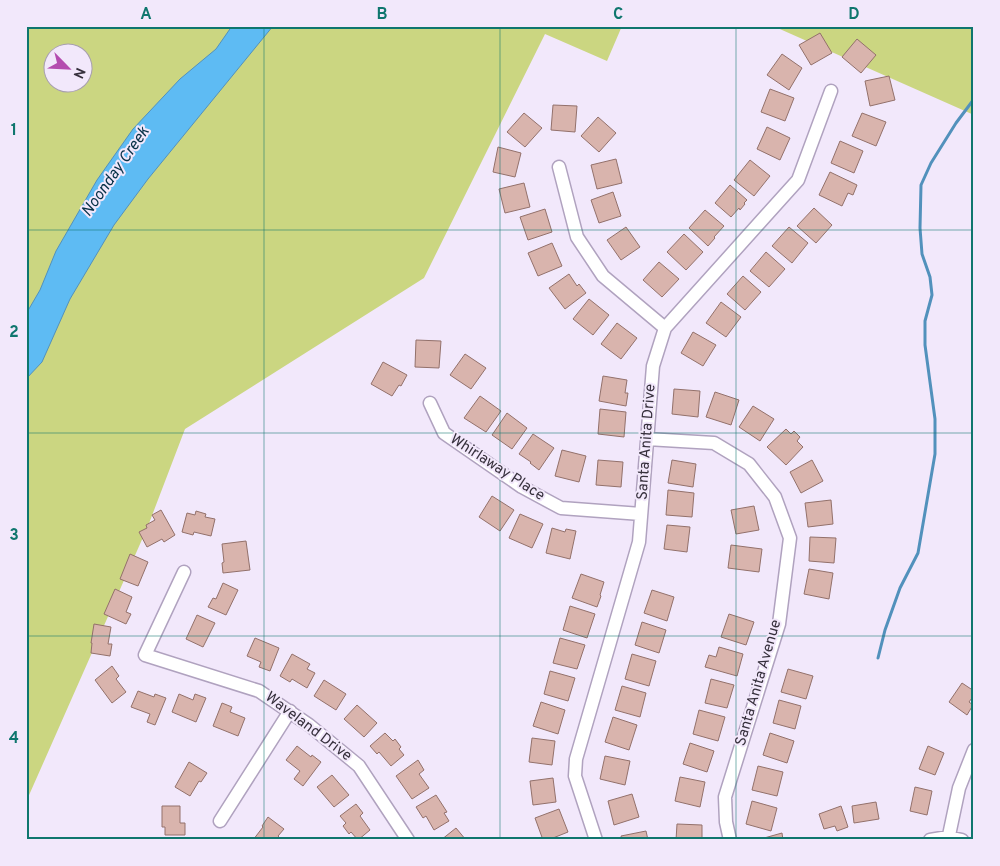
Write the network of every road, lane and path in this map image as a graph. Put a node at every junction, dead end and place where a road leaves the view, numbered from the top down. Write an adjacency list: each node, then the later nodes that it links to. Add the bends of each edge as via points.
1 (831, 91): 3 (street, Santa Anita Drive, via 798,180)
2 (559, 167): 3 (street, via 578,237 603,276)
3 (665, 328): 5 (street, Santa Anita Drive, via 652,366)
4 (430, 403): 6 (street, Whirlaway Place, via 444,433 522,487 561,508)
5 (647, 439): 6 (street, Santa Anita Drive); 14 (street, Santa Anita Avenue, via 714,443 749,464 775,497 790,538 778,624 725,797)
6 (641, 514): 13 (street, Santa Anita Drive, via 639,542 576,759 575,776)
7 (184, 572): 8 (street, Waveland Drive, via 145,655 259,691)
8 (290, 712): 10 (street); 12 (street, Waveland Drive, via 310,724 359,766)
9 (974, 750): 11 (street, via 959,788)
10 (220, 821)
11 (948, 839): 15 (street); 16 (street)
12 (408, 840)
13 (596, 840)
14 (730, 840)
15 (930, 840)
16 (962, 840)

